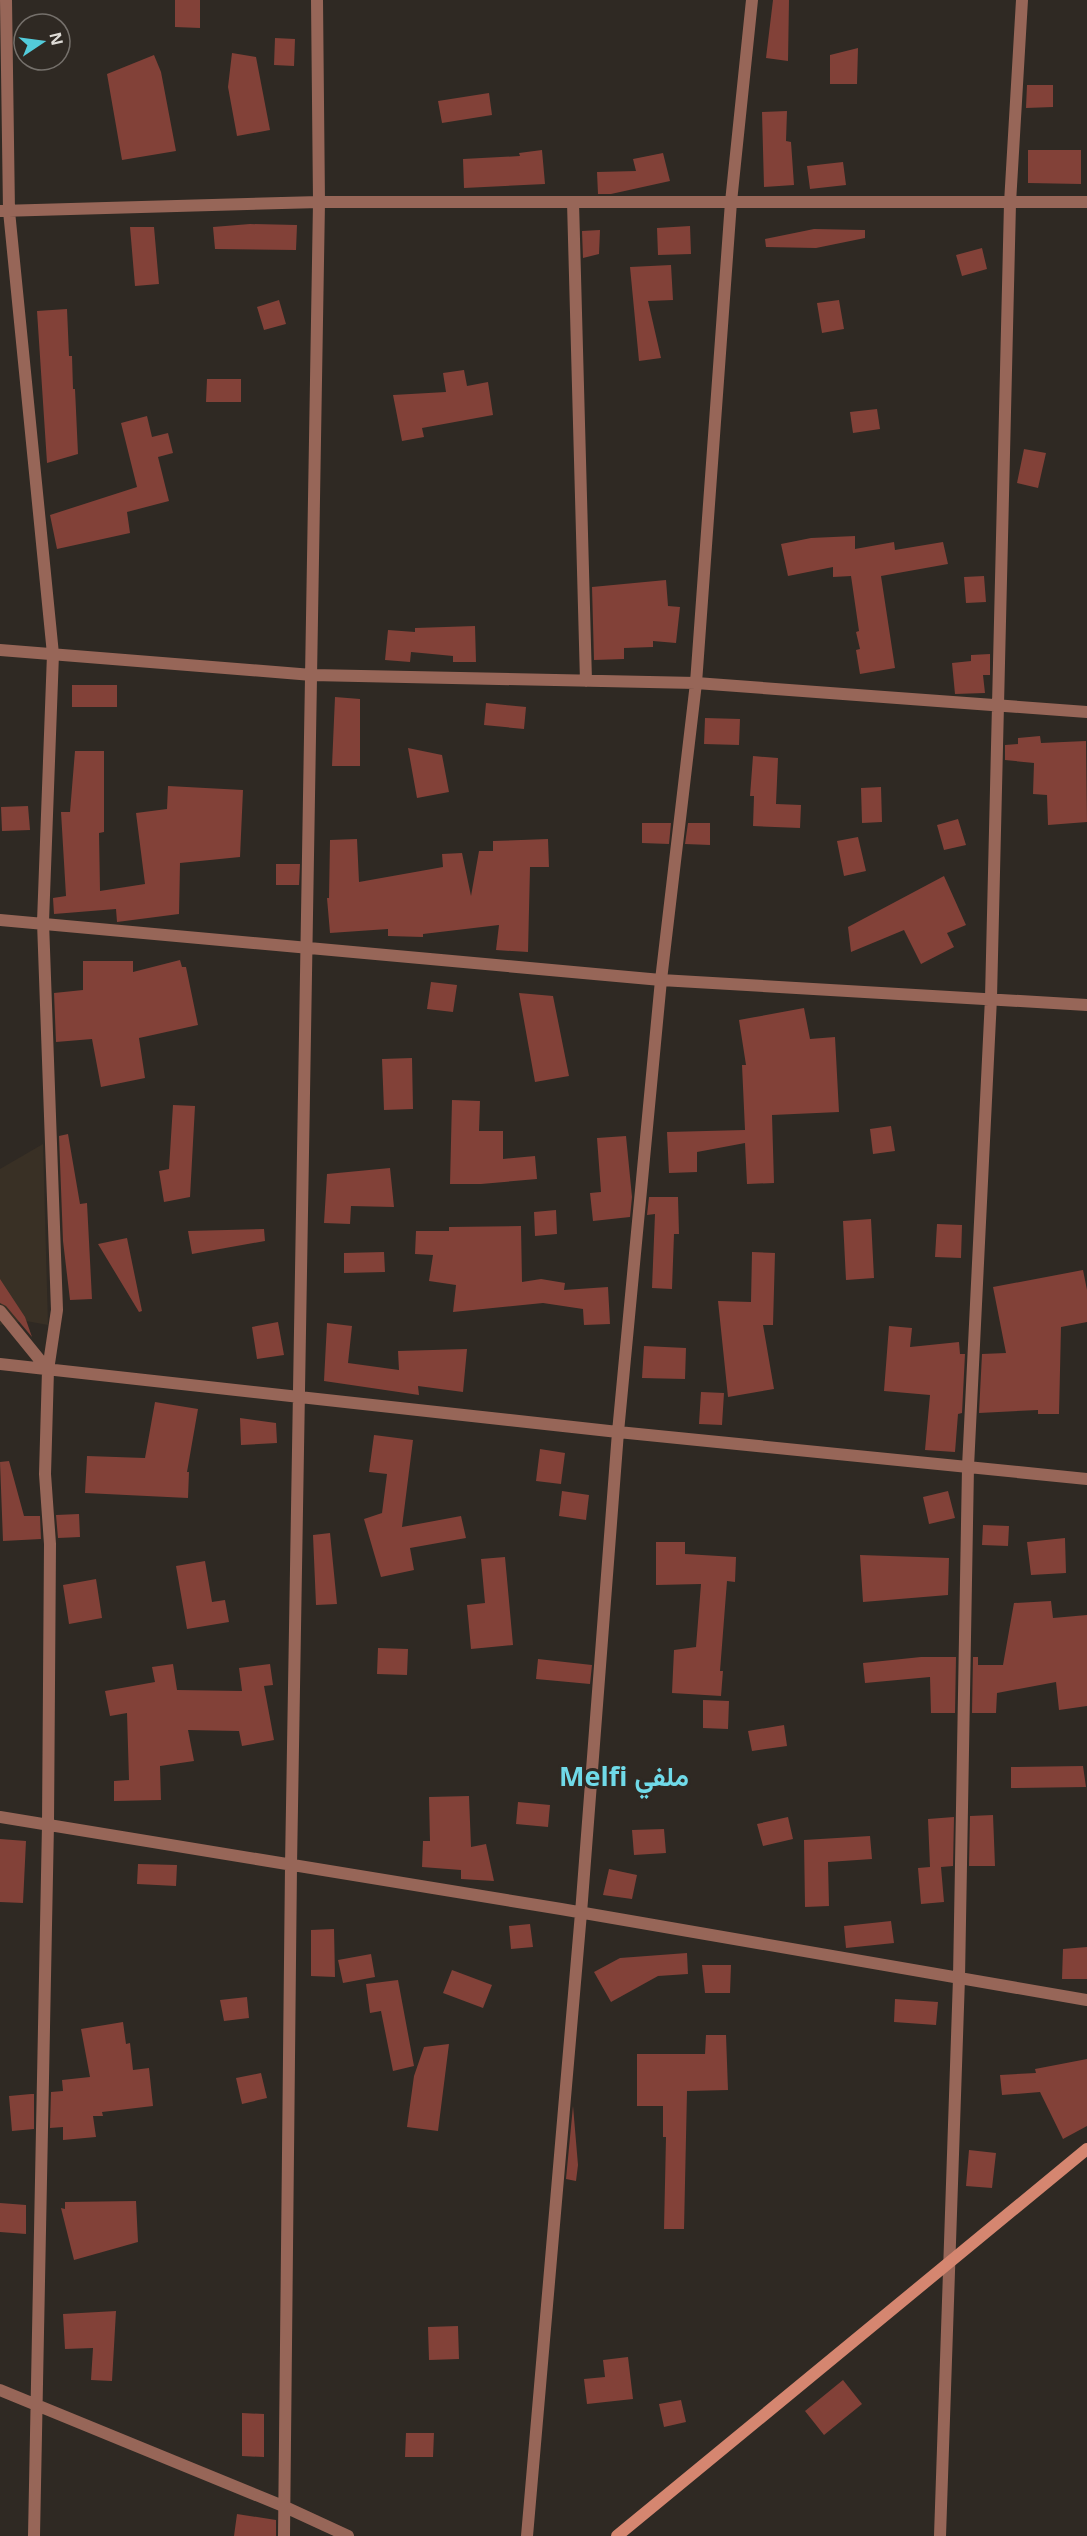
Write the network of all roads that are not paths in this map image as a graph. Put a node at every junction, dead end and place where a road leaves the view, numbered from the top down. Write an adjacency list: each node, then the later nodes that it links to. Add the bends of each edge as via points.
1 (6, 0): 10 (street)
2 (317, 0): 6 (street)
3 (752, 0): 8 (street)
4 (1022, 0): 9 (street)
5 (1087, 201): 9 (street)
6 (319, 202): 7 (street); 10 (street); 13 (street)
7 (573, 202): 8 (street); 14 (street)
8 (731, 202): 9 (street); 15 (street)
9 (1010, 203): 16 (street)
10 (5, 211): 12 (street)
11 (0, 650): 12 (street)
12 (53, 654): 13 (street); 19 (street)
13 (312, 675): 14 (street); 20 (street)
14 (586, 681): 15 (street)
15 (696, 683): 16 (street); 21 (street)
16 (999, 706): 17 (street); 22 (street)
17 (1087, 712)
18 (0, 920): 19 (street)
19 (43, 922): 20 (street); 26 (street, via 57,1310)
20 (307, 946): 21 (street); 27 (street)
21 (661, 980): 22 (street); 28 (street)
22 (991, 998): 23 (street); 29 (street)
23 (1087, 1005)
24 (0, 1311): 26 (street)
25 (0, 1364): 26 (street)
26 (48, 1370): 27 (street); 32 (street)
27 (299, 1396): 28 (street); 33 (street)
28 (618, 1432): 29 (street); 34 (street)
29 (968, 1467): 30 (street); 35 (street)
30 (1087, 1479)
31 (0, 1817): 32 (street)
32 (48, 1824): 33 (street); 40 (street)
33 (291, 1866): 34 (street); 41 (street)
34 (581, 1913): 35 (street); 45 (street)
35 (959, 1978): 36 (street); 38 (street)
36 (1087, 2000)
37 (1087, 2150): 38 (main road)
38 (950, 2264): 46 (main road); 47 (street)
39 (0, 2390): 40 (street)
40 (35, 2405): 41 (street); 42 (street)
41 (283, 2506): 43 (street); 44 (street)
42 (34, 2536)
43 (284, 2536)
44 (348, 2536)
45 (527, 2536)
46 (617, 2536)
47 (940, 2536)

